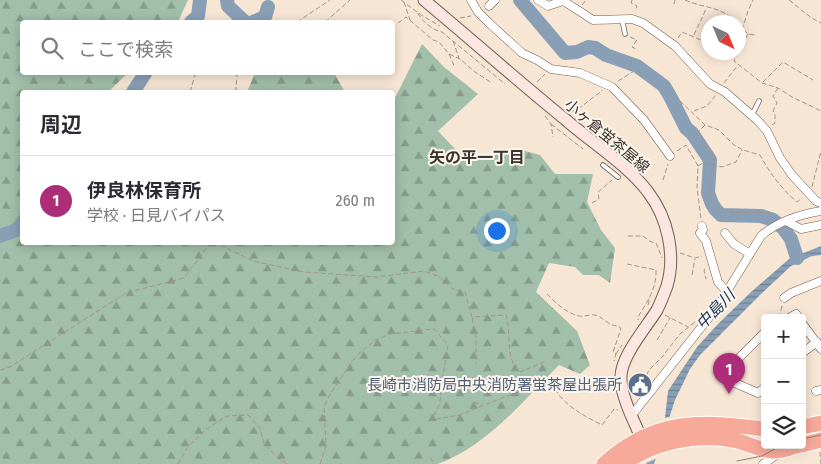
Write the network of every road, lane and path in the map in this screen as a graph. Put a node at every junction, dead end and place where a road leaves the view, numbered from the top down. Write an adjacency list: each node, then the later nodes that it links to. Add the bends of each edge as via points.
1 (330, 0): 24 (path)
2 (350, 0): 25 (path)
3 (401, 0): 13 (path)
4 (424, 0): 121 (street, 小ヶ倉蛍茶屋線, via 625,169 648,192 658,208 668,235 670,275 662,300 624,364 620,379)
5 (471, 0): 17 (street)
6 (515, 0): 31 (path)
7 (538, 0): 14 (street, via 548,6)
8 (632, 0): 23 (path, via 631,3 637,6)
9 (675, 0): 15 (path)
10 (685, 0): 16 (path)
11 (753, 0): 20 (path)
12 (789, 0): 28 (path, via 808,17)
13 (404, 1): 18 (path); 26 (path)
14 (562, 1): 22 (street, via 593,20)
15 (674, 4)
16 (706, 7): 19 (path); 35 (path)
17 (478, 12): 21 (path); 45 (street, via 522,53)
18 (418, 13): 29 (path); 37 (path)
19 (728, 15)
20 (746, 17)
21 (460, 18)
22 (622, 19): 23 (street); 32 (lane)
23 (632, 19): 58 (street, via 675,46 710,84)
24 (300, 20)
25 (327, 20)
26 (410, 21): 27 (path, via 406,17); 40 (path, via 439,42)
27 (398, 23)
28 (821, 23)
29 (444, 26)
30 (682, 32): 35 (path)
31 (543, 34)
32 (625, 34): 39 (path, via 637,40 632,47)
33 (748, 34): 34 (path); 36 (path)
34 (755, 35)
35 (694, 36): 38 (path)
36 (746, 38)
37 (452, 40): 41 (path); 52 (path)
38 (701, 40)
39 (636, 49)
40 (449, 54): 41 (path); 44 (path)
41 (460, 59): 50 (path)
42 (734, 60): 43 (path)
43 (739, 64): 51 (path); 58 (path)
44 (455, 68)
45 (551, 69): 53 (path); 54 (street, via 580,73)
46 (644, 74): 54 (path, via 636,70)
47 (195, 75): 56 (path)
48 (237, 75): 57 (path)
49 (813, 80): 51 (path, via 783,62)
50 (492, 83)
51 (762, 83): 55 (path)
52 (505, 84)
53 (534, 85)
54 (608, 86): 64 (path); 73 (street, via 644,120)
55 (778, 88): 61 (path); 68 (path, via 773,96 777,103 773,111 775,123)
56 (191, 90)
57 (236, 90)
58 (720, 90): 63 (path, via 707,106); 65 (street)
59 (759, 100): 65 (lane)
60 (680, 101): 63 (path)
61 (821, 111)
62 (541, 112): 66 (path)
63 (693, 112): 67 (path)
64 (568, 113)
65 (752, 115): 68 (street)
66 (551, 124): 69 (path); 70 (path)
67 (705, 125): 71 (path, via 719,130); 75 (path, via 698,132 713,156)
68 (767, 131): 80 (street, via 780,158)
69 (553, 137)
70 (583, 149)
71 (743, 150): 75 (path, via 736,162 722,167); 80 (path, via 760,155 780,187 797,202)
72 (821, 151): 77 (path)
73 (670, 156): 76 (path, via 686,145); 79 (path)
74 (604, 165): 78 (lane)
75 (714, 165): 76 (path, via 703,163); 84 (path, via 711,195 715,206 725,212 769,213)
76 (698, 166): 86 (path)
77 (815, 176)
78 (618, 177): 81 (path, via 598,192 599,199)
79 (662, 180)
80 (808, 193): 82 (street)
81 (592, 203)
82 (821, 203)
83 (821, 211): 84 (street)
84 (780, 224): 85 (street, via 801,230); 92 (street, via 761,236)
85 (821, 225)
86 (702, 226): 91 (street, via 700,233)
87 (725, 233): 92 (street, via 734,244)
88 (628, 236): 94 (path, via 643,236 656,243)
89 (209, 245): 115 (path, via 184,278 126,293 10,367)
90 (220, 245): 104 (path, via 253,261 304,272 378,277 424,271 438,276 453,289 465,292)
91 (710, 253): 93 (path); 99 (street, via 718,282)
92 (750, 254): 99 (street)
93 (695, 258): 95 (path, via 679,253); 97 (path)
94 (663, 259)
95 (679, 259)
96 (628, 264): 106 (path, via 656,270 656,280)
97 (692, 275)
98 (821, 281): 101 (street)
99 (728, 293): 121 (street)
100 (547, 294): 110 (path, via 568,311 580,316 597,315 612,326 619,326 621,329 613,352 616,354)
101 (784, 298): 103 (path)
102 (662, 314): 105 (path)
103 (780, 314)
104 (472, 317): 113 (path, via 506,315 514,368 520,372); 114 (path)
105 (671, 317): 109 (path); 116 (path, via 688,327 649,370 635,394)
106 (638, 320)
107 (806, 328): 111 (street)
108 (761, 336): 117 (street, via 733,364 729,373 736,383)
109 (657, 340)
110 (621, 345)
111 (819, 345): 112 (street)
112 (806, 352)
113 (546, 361)
114 (476, 364)
115 (0, 370)
116 (630, 386)
117 (761, 395)
118 (474, 402): 119 (path)
119 (481, 406): 120 (path, via 531,388 553,386 558,396 578,412 602,425 614,409); 135 (path, via 459,415 431,420 440,404 448,345 434,329 390,334 374,341 356,356 330,394 324,407 326,446)
120 (618, 410)
121 (632, 414): 125 (street, 小ヶ倉蛍茶屋線)
122 (821, 423): 123 (highway)
123 (806, 426)
124 (761, 429): 125 (highway, via 705,423 660,430)
125 (644, 444): 128 (highway, via 714,438); 137 (highway, via 626,447); 138 (highway)
126 (821, 445): 127 (highway); 140 (path)
127 (806, 446)
128 (761, 448)
129 (765, 449): 130 (highway)
130 (782, 449)
131 (787, 449): 139 (street)
132 (430, 458): 136 (path)
133 (178, 464): 134 (path, via 187,448 205,430 227,416 248,415 260,428 264,444)
134 (287, 464)
135 (320, 464)
136 (435, 464)
137 (604, 464)
138 (623, 464)
139 (763, 464)
140 (820, 464)

